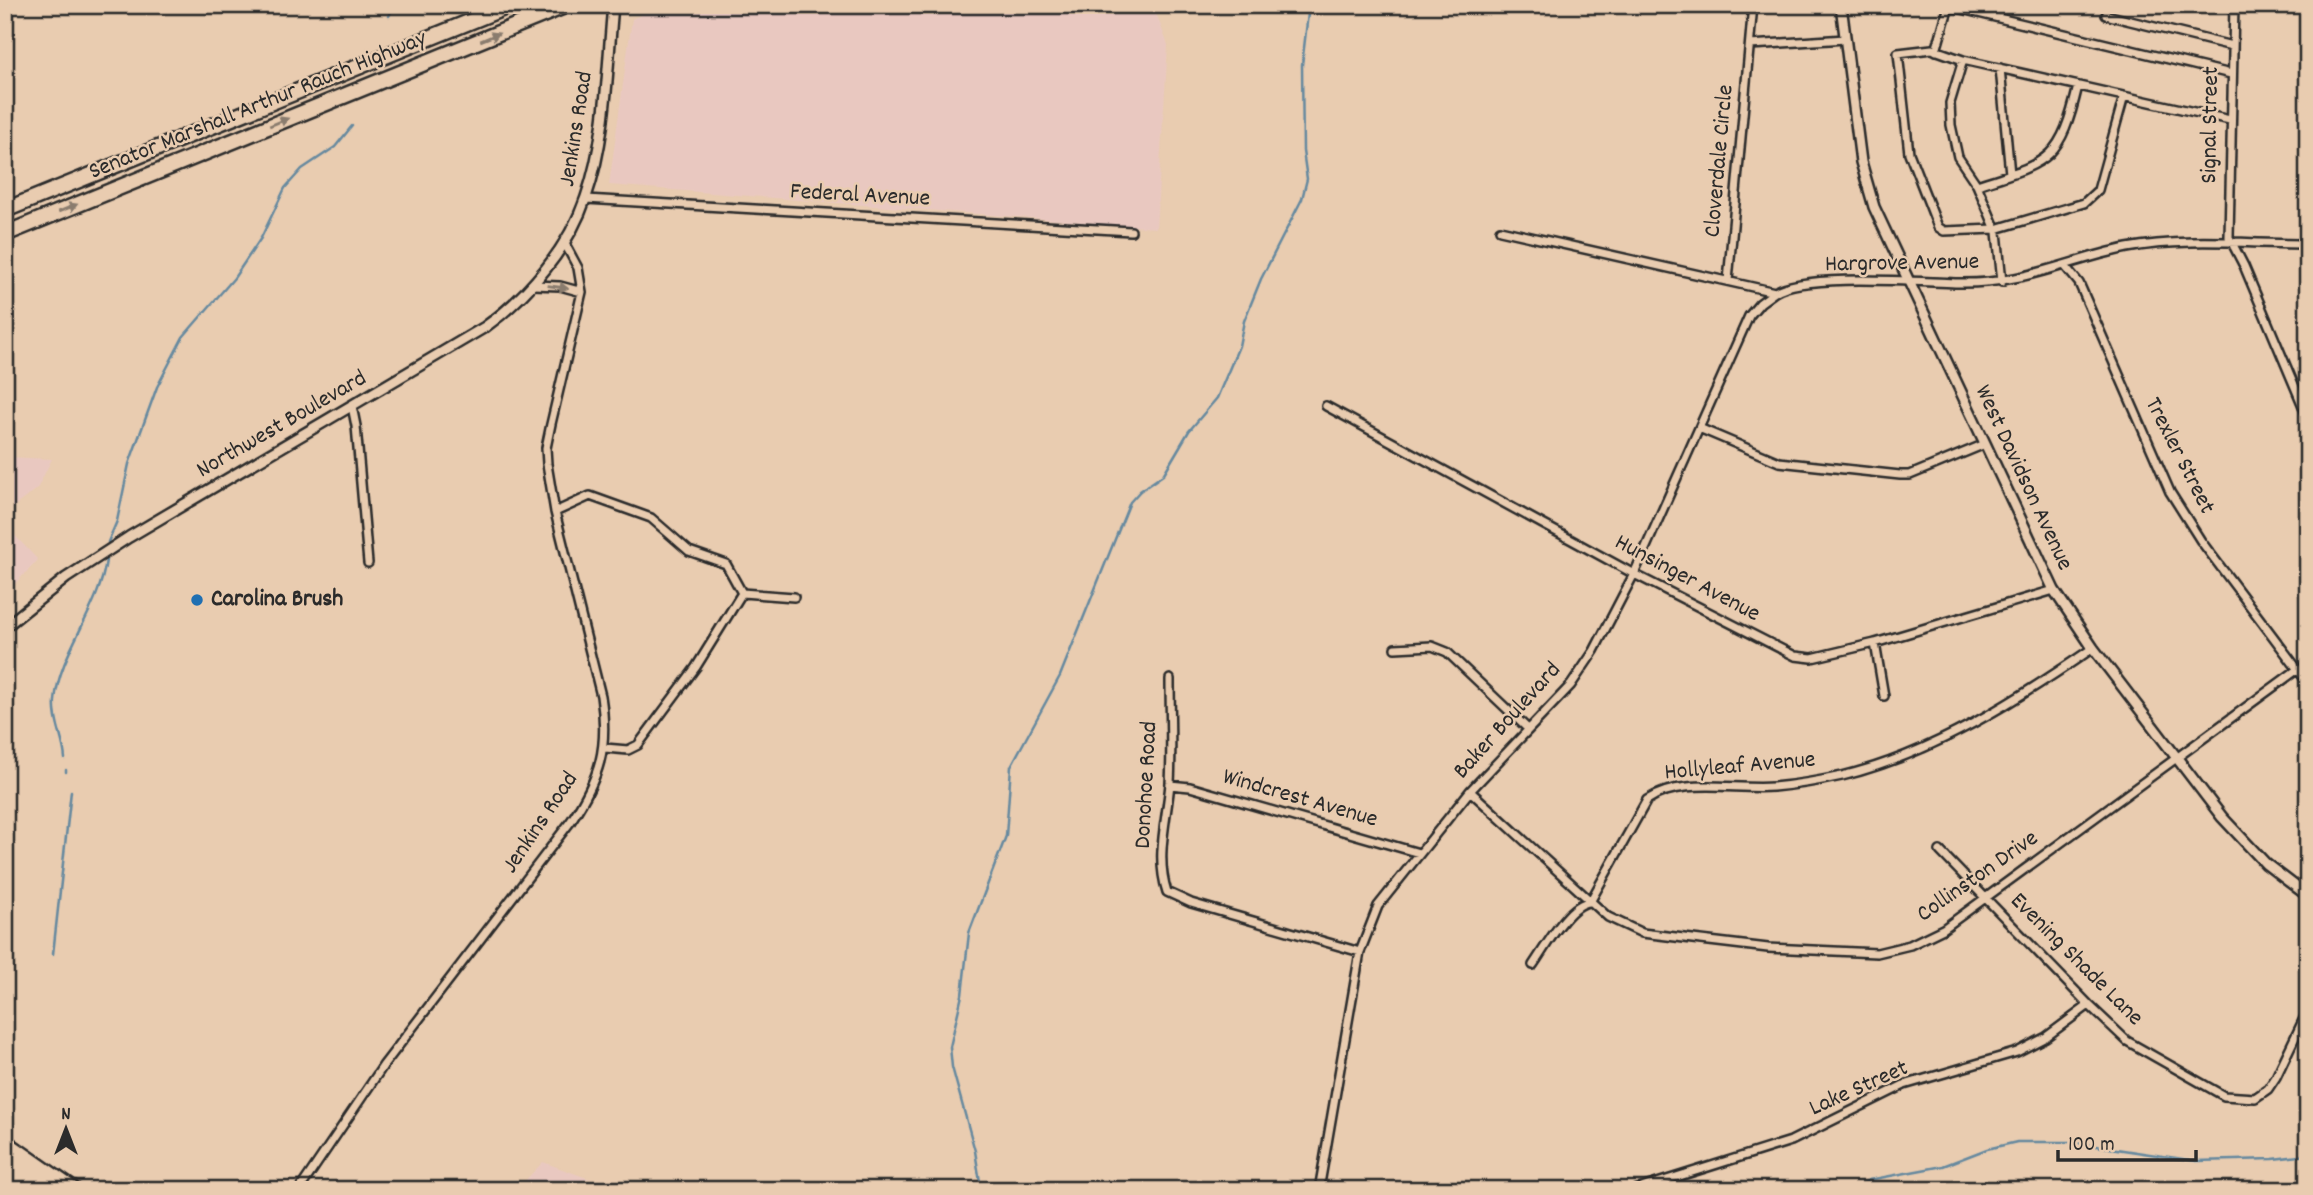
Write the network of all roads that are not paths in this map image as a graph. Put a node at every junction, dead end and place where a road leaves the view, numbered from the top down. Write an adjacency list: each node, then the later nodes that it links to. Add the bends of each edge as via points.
1 (512, 5): 21 (highway, Senator Marshall Arthur Rauch Highway)
2 (567, 5): 25 (highway, Senator Marshall Arthur Rauch Highway, one-way to 2)
3 (614, 5): 20 (street, Jenkins Road)
4 (1753, 5): 9 (street, Cloverdale Circle)
5 (1842, 5): 8 (street, West Davidson Avenue)
6 (2234, 5): 10 (street, Signal Street)
7 (2106, 15): 10 (street)
8 (1846, 39): 9 (street); 30 (street, West Davidson Avenue, via 1866,182)
9 (1750, 45): 31 (street, Cloverdale Circle)
10 (2232, 46): 14 (street, Signal Street)
11 (1936, 51): 12 (street); 14 (street, via 1949,6); 22 (street, via 1898,52 1909,153 1938,227 1944,231)
12 (1963, 60): 13 (street); 19 (street, via 1950,103 1951,125 1958,157)
13 (2000, 68): 15 (street); 18 (street)
14 (2231, 74): 17 (street, Signal Street)
15 (2078, 86): 16 (street); 18 (street, via 2064,138 2038,165)
16 (2124, 96): 17 (street); 22 (street, via 2098,190 2084,203)
17 (2230, 120): 27 (street, Signal Street, via 2229,237)
18 (2010, 174): 19 (street)
19 (1977, 185): 22 (street)
20 (586, 199): 24 (street, Federal Avenue); 26 (street, Jenkins Road)
21 (5, 210)
22 (1996, 229): 32 (street)
23 (1500, 230): 31 (street, Hargrove Avenue)
24 (1131, 231)
25 (5, 234)
26 (564, 242): 33 (street, Northwest Boulevard); 34 (street, Jenkins Road, via 578,268)
27 (2234, 244): 28 (street, Hargrove Avenue); 29 (street, Hargrove Avenue, via 2157,244); 38 (street, Signal Street)
28 (2308, 244)
29 (2066, 266): 32 (street, Hargrove Avenue); 51 (street, Trexler Street, via 2079,283 2170,492 2201,541)
30 (1908, 280): 32 (street, Hargrove Avenue); 35 (street, Hargrove Avenue, via 1792,285); 40 (street, West Davidson Avenue)
31 (1728, 281): 35 (street, Hargrove Avenue)
32 (2002, 282)
33 (533, 285): 34 (street, one-way to 34); 36 (street, Northwest Boulevard, via 485,327)
34 (582, 292): 41 (street, Jenkins Road, via 546,448)
35 (1775, 292): 39 (street, Baker Boulevard, via 1749,316)
36 (352, 406): 42 (street); 47 (street, Northwest Boulevard, via 107,550)
37 (1326, 406): 43 (street, Hunsinger Avenue)
38 (2308, 418)
39 (1699, 428): 40 (street, via 1779,462 1900,475); 43 (street, Baker Boulevard)
40 (1984, 444): 44 (street, West Davidson Avenue)
41 (555, 512): 45 (street, via 590,496 651,518 689,551 726,564); 56 (street, Jenkins Road, via 601,696)
42 (368, 563)
43 (1634, 574): 48 (street, Hunsinger Avenue, via 1795,656 1812,658); 55 (street, Baker Boulevard, via 1608,628 1571,685)
44 (2054, 590): 48 (street, Hunsinger Avenue); 50 (street, West Davidson Avenue)
45 (742, 593): 46 (street); 56 (street, via 696,667 638,745 628,750)
46 (793, 597)
47 (5, 627)
48 (1875, 643): 54 (street)
49 (1395, 648): 55 (street, via 1432,646 1447,652)
50 (2094, 648): 57 (street, West Davidson Avenue); 64 (street, Hollyleaf Avenue, via 2019,699 1887,763 1771,787 1658,792 1647,800)
51 (2298, 669): 53 (street, Trexler Street); 57 (street, Collinston Drive)
52 (1170, 679): 58 (street, Donohoe Road)
53 (2308, 683)
54 (1884, 696)
55 (1528, 729): 59 (street, Baker Boulevard)
56 (605, 748): 69 (street, Jenkins Road, via 592,786 571,821 383,1066)
57 (2176, 760): 62 (street, West Davidson Avenue, via 2250,848); 63 (street, Collinston Drive)
58 (1170, 785): 61 (street, Windcrest Avenue); 65 (street, Donohoe Road, via 1162,850 1167,892)
59 (1470, 791): 61 (street, Baker Boulevard); 64 (street, Collinston Drive)
60 (1940, 852): 63 (street, Evening Shade Lane)
61 (1419, 853): 65 (street, Baker Boulevard, via 1378,906)
62 (2308, 896)
63 (1985, 897): 64 (street, Collinston Drive, via 1930,937 1877,953 1768,948 1650,935 1613,921); 67 (street, Evening Shade Lane)
64 (1590, 902): 66 (street, Hollyleaf Avenue, via 1573,911)
65 (1360, 952): 70 (street, Baker Boulevard)
66 (1533, 965)
67 (2089, 1005): 68 (street, Evening Shade Lane, via 2127,1041 2224,1097 2240,1099 2255,1098 2268,1088); 71 (street, Lake Street, via 2017,1052 1904,1085 1791,1141)
68 (2308, 1010)
69 (299, 1190)
70 (1319, 1190)
71 (1636, 1190)

